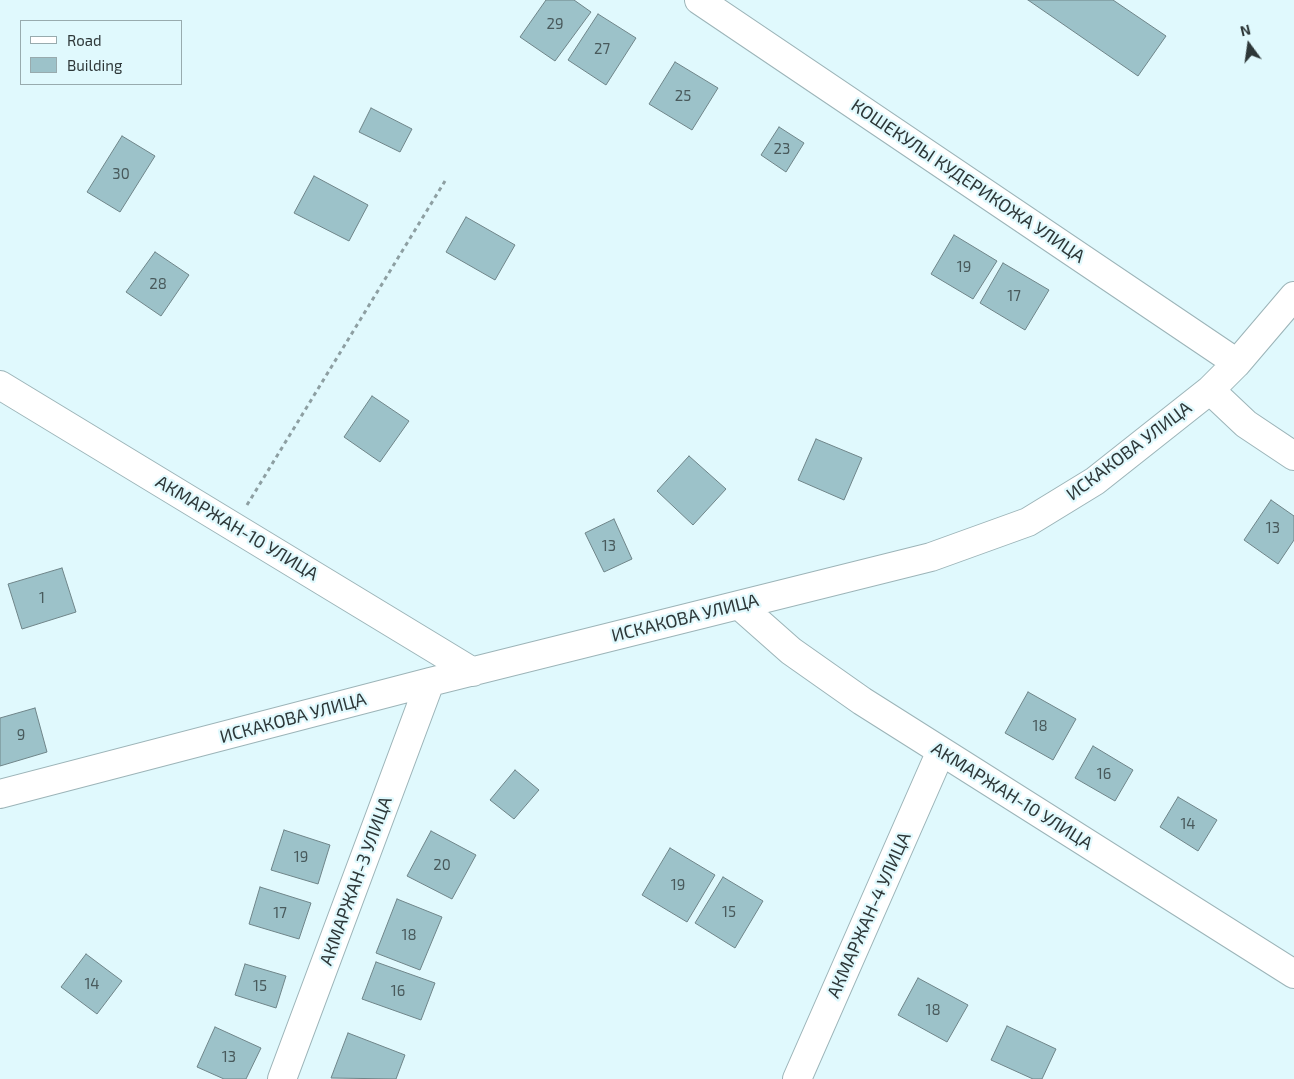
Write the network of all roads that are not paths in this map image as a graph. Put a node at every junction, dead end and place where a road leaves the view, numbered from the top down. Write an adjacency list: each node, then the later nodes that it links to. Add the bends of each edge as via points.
1 (699, 0): 3 (street, КОШЕКУЛЫ КУДЕРИКОЖА УЛИЦА)
2 (1294, 296): 3 (street, ИСКАКОВА УЛИЦА)
3 (1237, 363): 5 (street, ИСКАКОВА УЛИЦА)
4 (0, 385): 8 (street, АКМАРЖАН-10 УЛИЦА)
5 (1210, 390): 6 (street, via 1246,424); 7 (street, ИСКАКОВА УЛИЦА, via 1095,481 1028,522 931,557)
6 (1294, 456)
7 (739, 605): 8 (street, ИСКАКОВА УЛИЦА); 10 (street, АКМАРЖАН-10 УЛИЦА, via 791,651)
8 (473, 672): 9 (street, ИСКАКОВА УЛИЦА)
9 (430, 682): 11 (street, ИСКАКОВА УЛИЦА); 13 (street, АКМАРЖАН-3 УЛИЦА)
10 (941, 751): 12 (street, АКМАРЖАН-10 УЛИЦА); 14 (street, АКМАРЖАН-4 УЛИЦА)
11 (0, 794)
12 (1294, 974)
13 (282, 1079)
14 (797, 1079)

